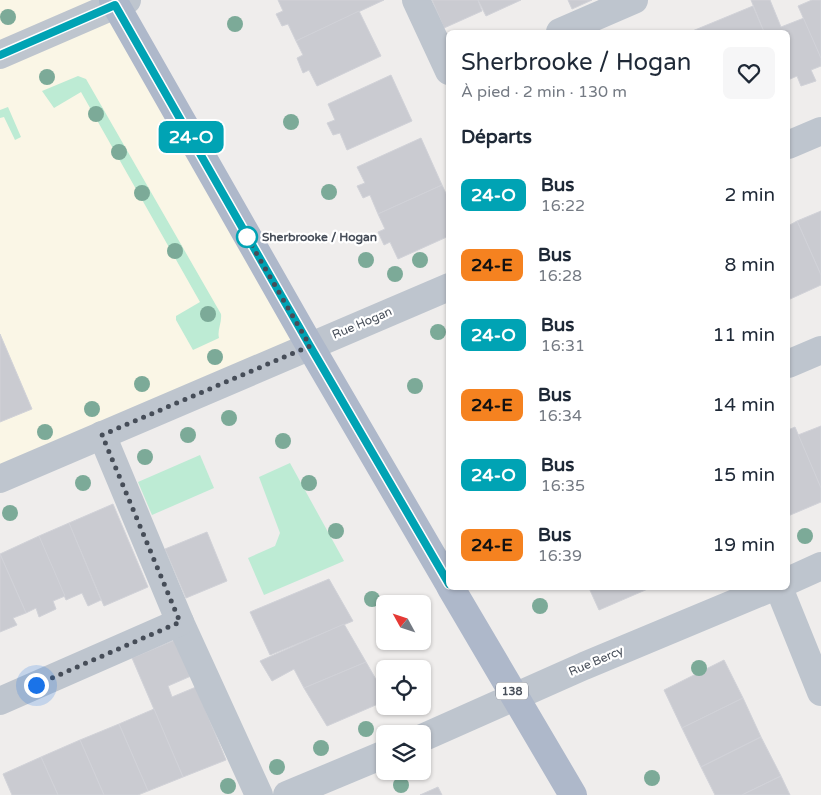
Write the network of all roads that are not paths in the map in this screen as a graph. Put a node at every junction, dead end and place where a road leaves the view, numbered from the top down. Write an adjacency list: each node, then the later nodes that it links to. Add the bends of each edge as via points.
1 (416, 0): 6 (street)
2 (634, 0): 4 (street)
3 (118, 2): 5 (street); 10 (main road)
4 (565, 30)
5 (0, 55)
6 (446, 65)
7 (821, 130): 8 (street)
8 (790, 144)
9 (446, 288): 10 (street, Rue Hogan)
10 (310, 346): 13 (street, Rue Hogan); 16 (main road)
11 (821, 350): 12 (street)
12 (790, 363)
13 (102, 435): 14 (street, Rue Hogan); 22 (street)
14 (0, 479)
15 (821, 566): 17 (street)
16 (446, 579)
17 (790, 579)
18 (452, 590): 24 (main road, 138)
19 (760, 590): 21 (street, Rue Bercy)
20 (779, 590): 23 (street)
21 (720, 597): 24 (street, Rue Bercy)
22 (180, 622): 25 (street); 29 (street)
23 (821, 692)
24 (515, 697): 26 (street, Rue Bercy); 30 (main road, 138)
25 (0, 701)
26 (431, 734)
27 (376, 758): 28 (street)
28 (299, 793)
29 (259, 795)
30 (573, 795)

